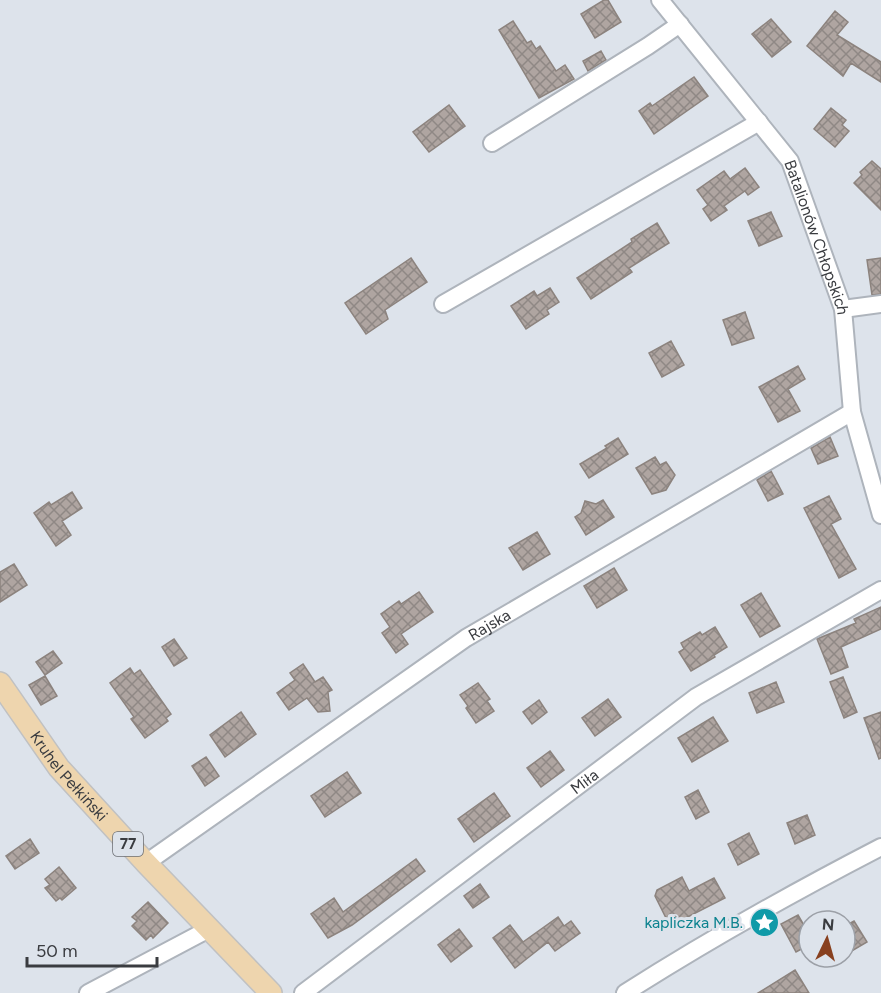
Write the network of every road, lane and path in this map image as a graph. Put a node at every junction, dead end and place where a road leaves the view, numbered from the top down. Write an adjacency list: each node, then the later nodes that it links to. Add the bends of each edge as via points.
1 (660, 0): 2 (street, Batalionów Chłopskich)
2 (680, 24): 3 (street, Batalionów Chłopskich); 4 (street)
3 (759, 122): 5 (street); 7 (street, Batalionów Chłopskich, via 790,161)
4 (492, 143)
5 (443, 304)
6 (881, 304): 7 (street)
7 (843, 309): 8 (street, Batalionów Chłopskich)
8 (852, 412): 9 (street, Batalionów Chłopskich); 13 (street, Rajska, via 466,638)
9 (881, 515)
10 (881, 590): 17 (street, Miła, via 696,697)
11 (0, 682): 13 (main road, Kruhel Pełkiński / 77, via 59,768)
12 (881, 846): 18 (street, via 772,904)
13 (146, 863): 14 (main road, Kruhel Pełkiński / 77)
14 (209, 929): 15 (street); 16 (main road, Kruhel Pełkiński / 77)
15 (88, 993)
16 (271, 993)
17 (303, 993)
18 (625, 993)

